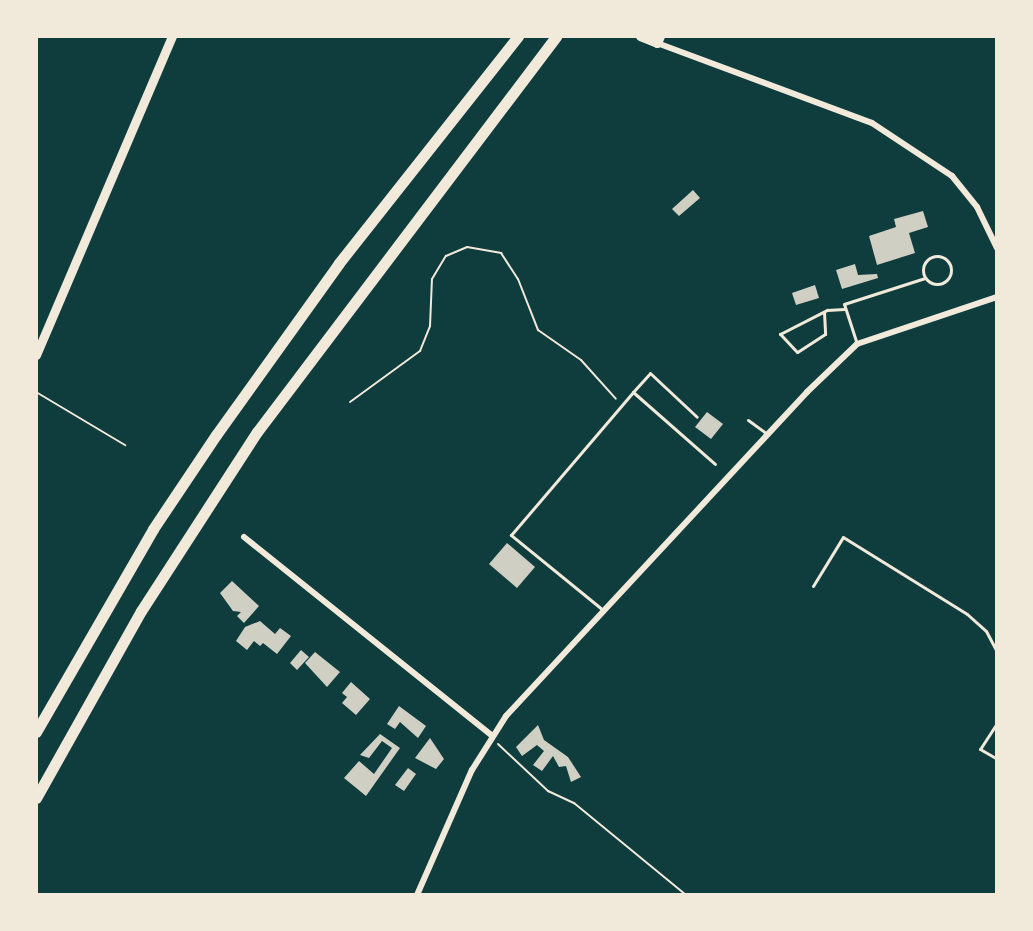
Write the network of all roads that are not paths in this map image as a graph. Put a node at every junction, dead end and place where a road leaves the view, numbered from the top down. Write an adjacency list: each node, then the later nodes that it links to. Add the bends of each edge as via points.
1 (172, 36): 12 (main road)
2 (518, 36): 23 (highway, via 339,263 225,422 153,529)
3 (556, 36): 26 (highway, via 257,432 141,611)
4 (640, 36): 5 (main road)
5 (658, 39): 6 (street, via 872,123 952,176 977,207)
6 (997, 248)
7 (925, 278): 7 (lane, via 929,259 942,257 949,263 951,272 943,283); 9 (lane)
8 (997, 297): 11 (street)
9 (844, 309): 10 (lane); 11 (lane)
10 (824, 312): 10 (lane, via 791,329 780,334 797,352 825,334)
11 (857, 344): 16 (street)
12 (36, 355)
13 (633, 392): 14 (lane, via 650,373); 17 (lane); 20 (lane, via 511,535)
14 (697, 417)
15 (748, 420): 16 (lane)
16 (767, 435): 20 (street)
17 (715, 464)
18 (244, 537): 24 (street)
19 (813, 586): 21 (lane, via 843,537 967,614 986,631)
20 (604, 610): 24 (street)
21 (997, 652)
22 (997, 723): 25 (lane, via 980,749)
23 (36, 732)
24 (491, 735): 27 (street)
25 (997, 759)
26 (36, 798)
27 (417, 895)

